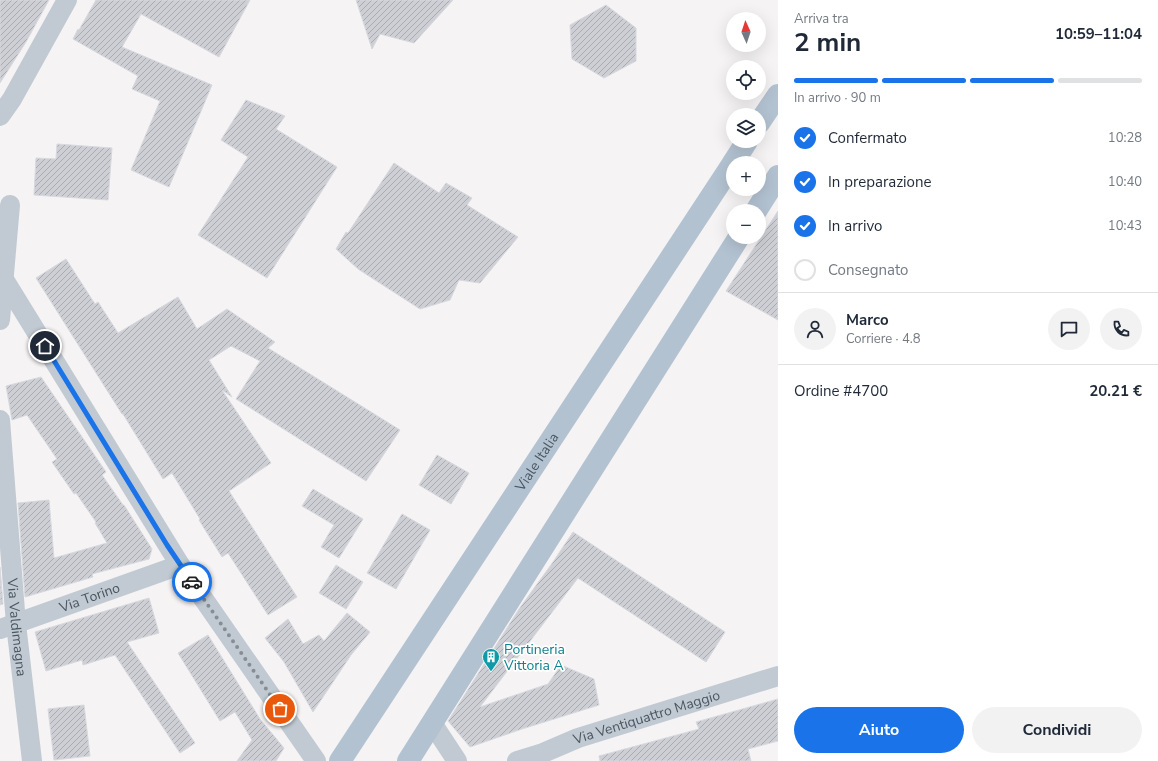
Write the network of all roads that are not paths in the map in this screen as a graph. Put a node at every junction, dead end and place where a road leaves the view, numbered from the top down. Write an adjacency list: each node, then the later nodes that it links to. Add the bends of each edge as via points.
1 (67, 0): 4 (street)
2 (778, 95): 3 (main road)
3 (766, 113)
4 (0, 116)
5 (726, 174): 19 (main road, Viale Italia)
6 (778, 176): 7 (main road)
7 (760, 204)
8 (10, 205): 10 (street)
9 (735, 244): 16 (main road)
10 (2, 276): 11 (street); 13 (street)
11 (0, 320)
12 (0, 420): 14 (street, Via Valdimagna)
13 (180, 565): 14 (street, Via Torino); 18 (street)
14 (8, 626): 17 (street, Via Valdimagna)
15 (778, 676): 22 (street, Via Ventiquattro Maggio, via 578,738)
16 (432, 723): 20 (main road); 21 (street)
17 (32, 761)
18 (316, 761)
19 (340, 761)
20 (408, 761)
21 (457, 761)
22 (517, 761)

